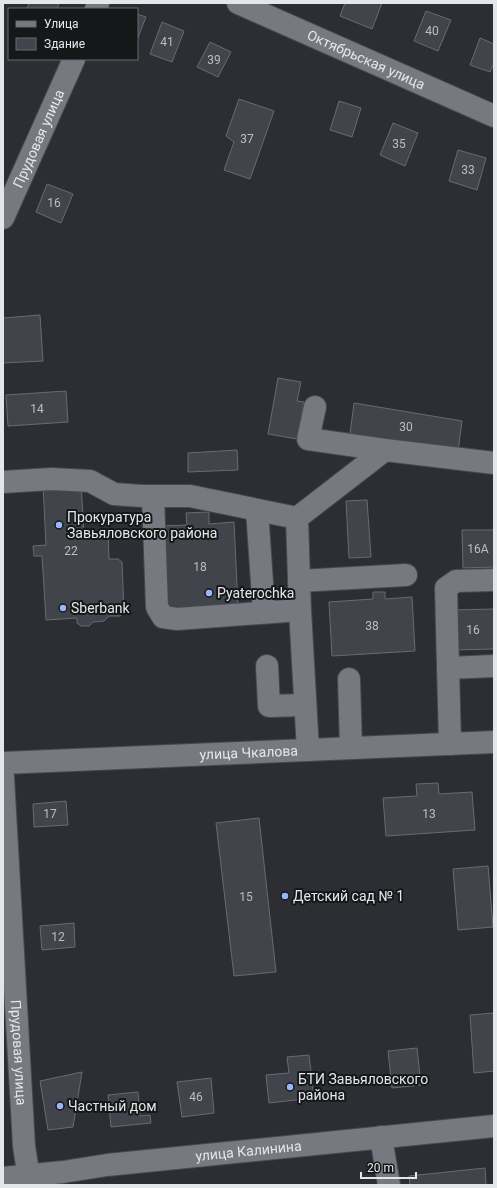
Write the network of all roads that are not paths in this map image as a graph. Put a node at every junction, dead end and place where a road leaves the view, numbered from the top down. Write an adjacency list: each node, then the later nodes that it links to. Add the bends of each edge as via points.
1 (238, 3): 3 (street, Октябрьская улица)
2 (74, 60): 4 (street, Прудовая улица)
3 (494, 116)
4 (3, 218)
5 (315, 407): 6 (street, via 308,439)
6 (385, 450): 7 (street); 11 (street)
7 (494, 463)
8 (3, 482): 9 (street, via 51,479 90,481 114,494)
9 (153, 496): 10 (street, via 190,496); 16 (street, via 157,607 163,617 177,619)
10 (257, 510): 11 (street); 16 (street)
11 (297, 518): 14 (street)
12 (406, 575): 14 (street)
13 (494, 580): 19 (street, via 456,581 446,588)
14 (299, 581): 15 (street)
15 (300, 610): 16 (street); 21 (street)
16 (264, 612)
17 (267, 666): 21 (street, via 269,706)
18 (494, 666): 19 (street)
19 (448, 668): 23 (street)
20 (349, 679): 24 (street)
21 (305, 706): 25 (street)
22 (494, 742): 23 (street, улица Чкалова)
23 (450, 744): 24 (street, улица Чкалова)
24 (351, 748): 25 (street, улица Чкалова)
25 (308, 750): 26 (street, улица Чкалова)
26 (3, 763)
27 (3, 777): 31 (street, Прудовая улица, via 24,1138)
28 (494, 1126): 29 (street, улица Калинина)
29 (381, 1137): 31 (street, улица Калинина, via 107,1165); 32 (street)
30 (3, 1178): 31 (street, улица Калинина)
31 (29, 1180)
32 (388, 1185)

